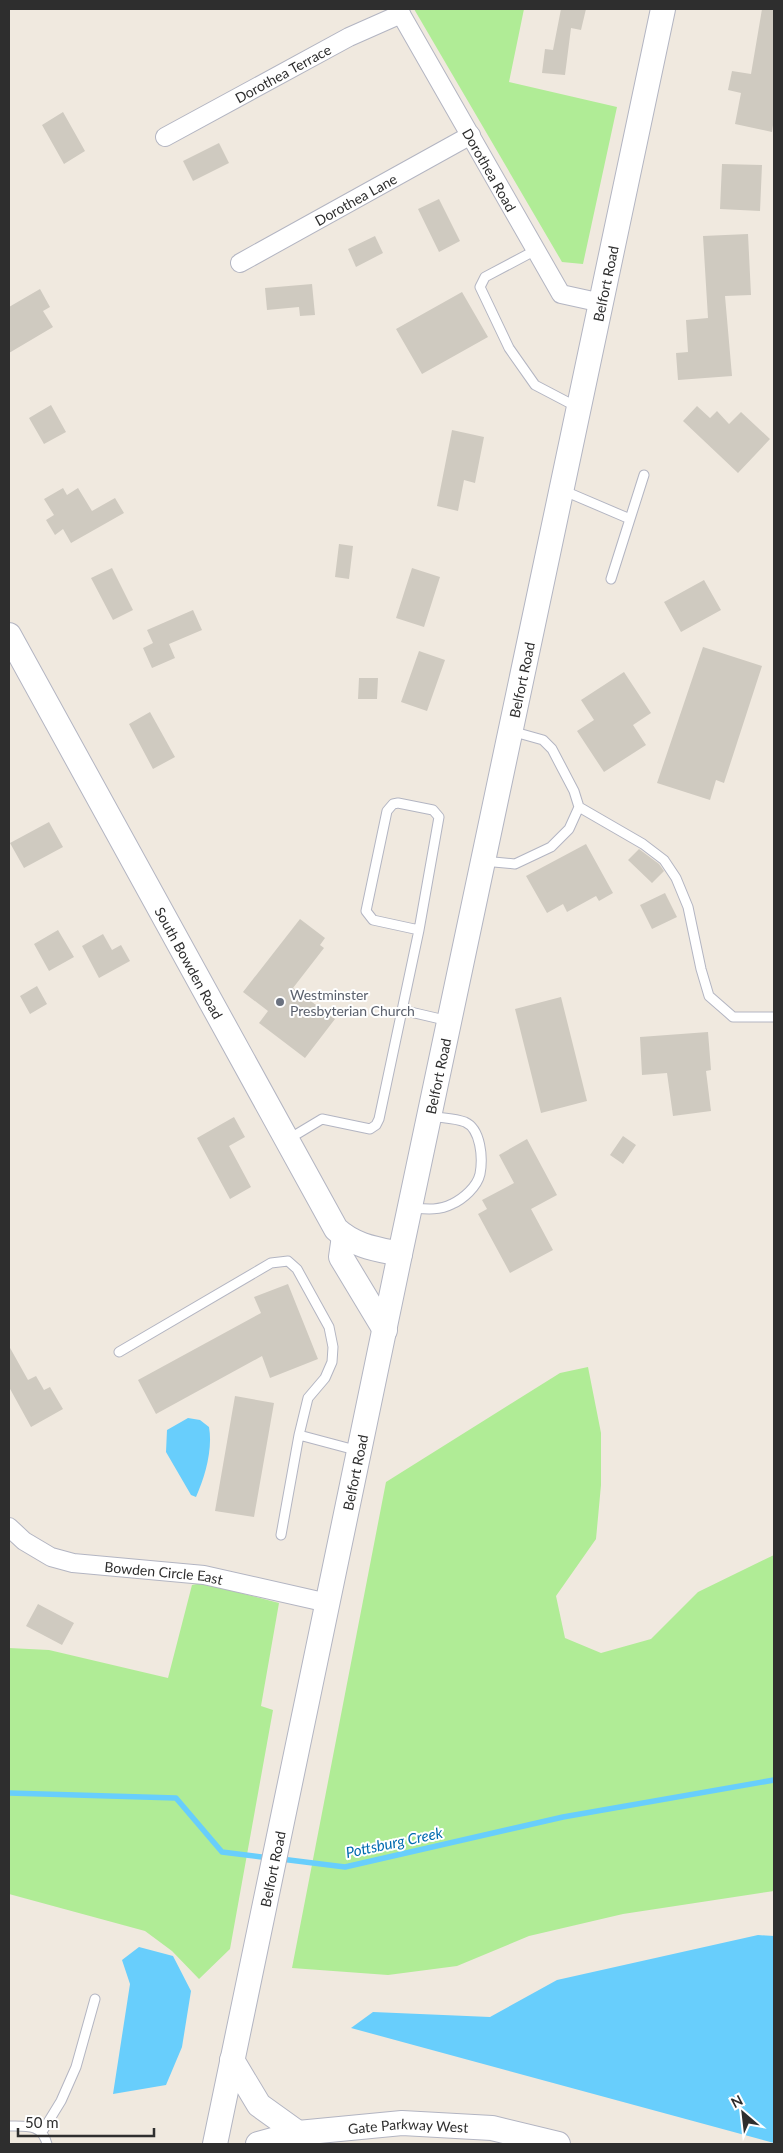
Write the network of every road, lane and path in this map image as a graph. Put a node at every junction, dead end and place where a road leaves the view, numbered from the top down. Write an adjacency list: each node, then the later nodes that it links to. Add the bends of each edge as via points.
1 (663, 9): 7 (main road, Belfort Road)
2 (399, 11): 3 (street, Dorothea Road); 4 (street, Dorothea Terrace)
3 (471, 135): 5 (street, Dorothea Road); 6 (street, Dorothea Lane)
4 (165, 137)
5 (536, 250): 7 (street, Dorothea Road, via 561,294); 8 (lane, via 485,277 480,287 509,348 535,385)
6 (240, 263)
7 (602, 303): 8 (main road, Belfort Road)
8 (579, 409): 10 (main road, Belfort Road)
9 (644, 475): 11 (lane)
10 (562, 490): 11 (lane); 14 (main road, Belfort Road)
11 (630, 520): 12 (lane)
12 (611, 579)
13 (9, 635): 22 (main road, South Bowden Road)
14 (510, 731): 15 (lane, via 543,740 552,749); 16 (main road, Belfort Road)
15 (579, 807): 16 (lane, via 569,829 551,847 514,864); 19 (lane, via 664,860 676,878 688,907 709,996 733,1018)
16 (483, 861): 20 (main road, Belfort Road)
17 (419, 930): 17 (lane, via 439,817 433,810 398,803 387,811 366,911 372,920); 18 (lane)
18 (402, 1010): 20 (lane); 22 (lane, via 376,1125 370,1129 322,1119)
19 (769, 1017)
20 (450, 1021): 21 (main road, Belfort Road)
21 (430, 1116): 23 (main road, Belfort Road); 23 (lane, via 464,1122 473,1128 481,1146 480,1175 470,1192 453,1204 438,1209)
22 (287, 1140): 24 (main road, South Bowden Road, via 336,1229)
23 (410, 1208): 25 (main road, Belfort Road)
24 (344, 1236): 25 (main road, South Bowden Road, via 361,1246); 26 (main road, via 342,1257)
25 (400, 1254): 26 (main road, Belfort Road)
26 (385, 1330): 29 (main road, Belfort Road)
27 (119, 1352): 28 (lane, via 271,1263 288,1261 297,1269 330,1327 333,1347 332,1362 308,1398)
28 (299, 1435): 29 (lane); 31 (lane)
29 (359, 1451): 32 (main road, Belfort Road)
30 (9, 1527): 32 (street, Bowden Circle East, via 24,1541 51,1557 73,1563 204,1575)
31 (281, 1535)
32 (328, 1603): 34 (main road, Belfort Road)
33 (95, 1999): 36 (lane, via 76,2067)
34 (232, 2060): 37 (main road, via 259,2105); 39 (main road, Belfort Road)
35 (9, 2126): 36 (lane, via 35,2128)
36 (42, 2132): 38 (lane)
37 (298, 2133): 40 (main road, Gate Parkway West); 41 (main road, Gate Parkway West, via 402,2123 492,2128)
38 (47, 2144)
39 (215, 2144)
40 (258, 2144)
41 (558, 2144)

